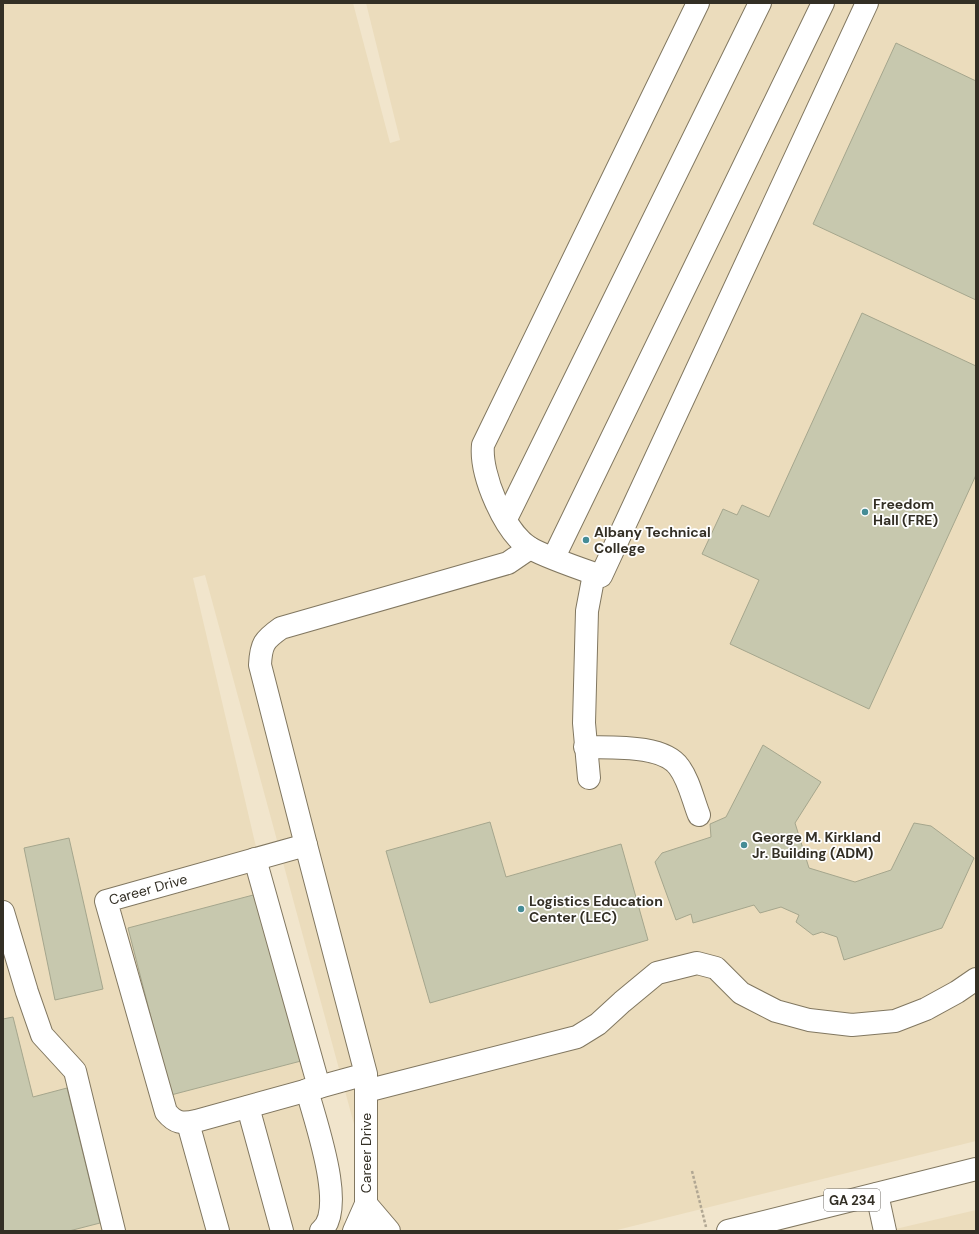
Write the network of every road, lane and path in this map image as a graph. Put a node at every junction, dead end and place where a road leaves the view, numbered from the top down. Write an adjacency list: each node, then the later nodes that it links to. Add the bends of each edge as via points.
1 (698, 3): 5 (main road, via 483,445 482,454 493,496)
2 (760, 3): 5 (main road)
3 (823, 3): 7 (main road)
4 (867, 3): 8 (main road, via 601,576)
5 (506, 519): 6 (main road, via 519,539)
6 (530, 548): 7 (main road); 12 (main road, via 508,563 281,628 268,637 261,648 260,665)
7 (554, 557): 8 (main road)
8 (594, 574): 9 (main road, via 587,612)
9 (585, 747): 10 (main road); 11 (main road, via 632,748 655,752 669,758 679,766 685,777)
10 (589, 778)
11 (699, 815)
12 (306, 845): 13 (main road, Career Drive); 16 (main road, Career Drive)
13 (255, 859): 17 (main road); 19 (main road, Career Drive, via 106,901 166,1112 173,1120)
14 (3, 912): 24 (main road, via 42,1035 75,1071)
15 (976, 979): 16 (main road, via 926,1009 895,1021 852,1025 809,1020 776,1011 741,993 716,968 697,963 657,973 598,1024 576,1037)
16 (366, 1082): 17 (main road); 23 (main road, Career Drive)
17 (313, 1089): 18 (main road); 27 (main road, via 331,1186 331,1217)
18 (248, 1107): 19 (main road); 26 (main road)
19 (188, 1123): 25 (main road)
20 (976, 1169): 22 (main road, GA 234)
21 (692, 1171): 31 (path)
22 (877, 1194): 32 (main road, GA 234); 33 (main road)
23 (366, 1204): 28 (main road); 29 (main road, Career Drive); 30 (main road)
24 (114, 1231)
25 (218, 1231)
26 (282, 1231)
27 (321, 1231)
28 (354, 1231)
29 (372, 1231)
30 (389, 1231)
31 (707, 1231)
32 (728, 1231)
33 (884, 1231)

